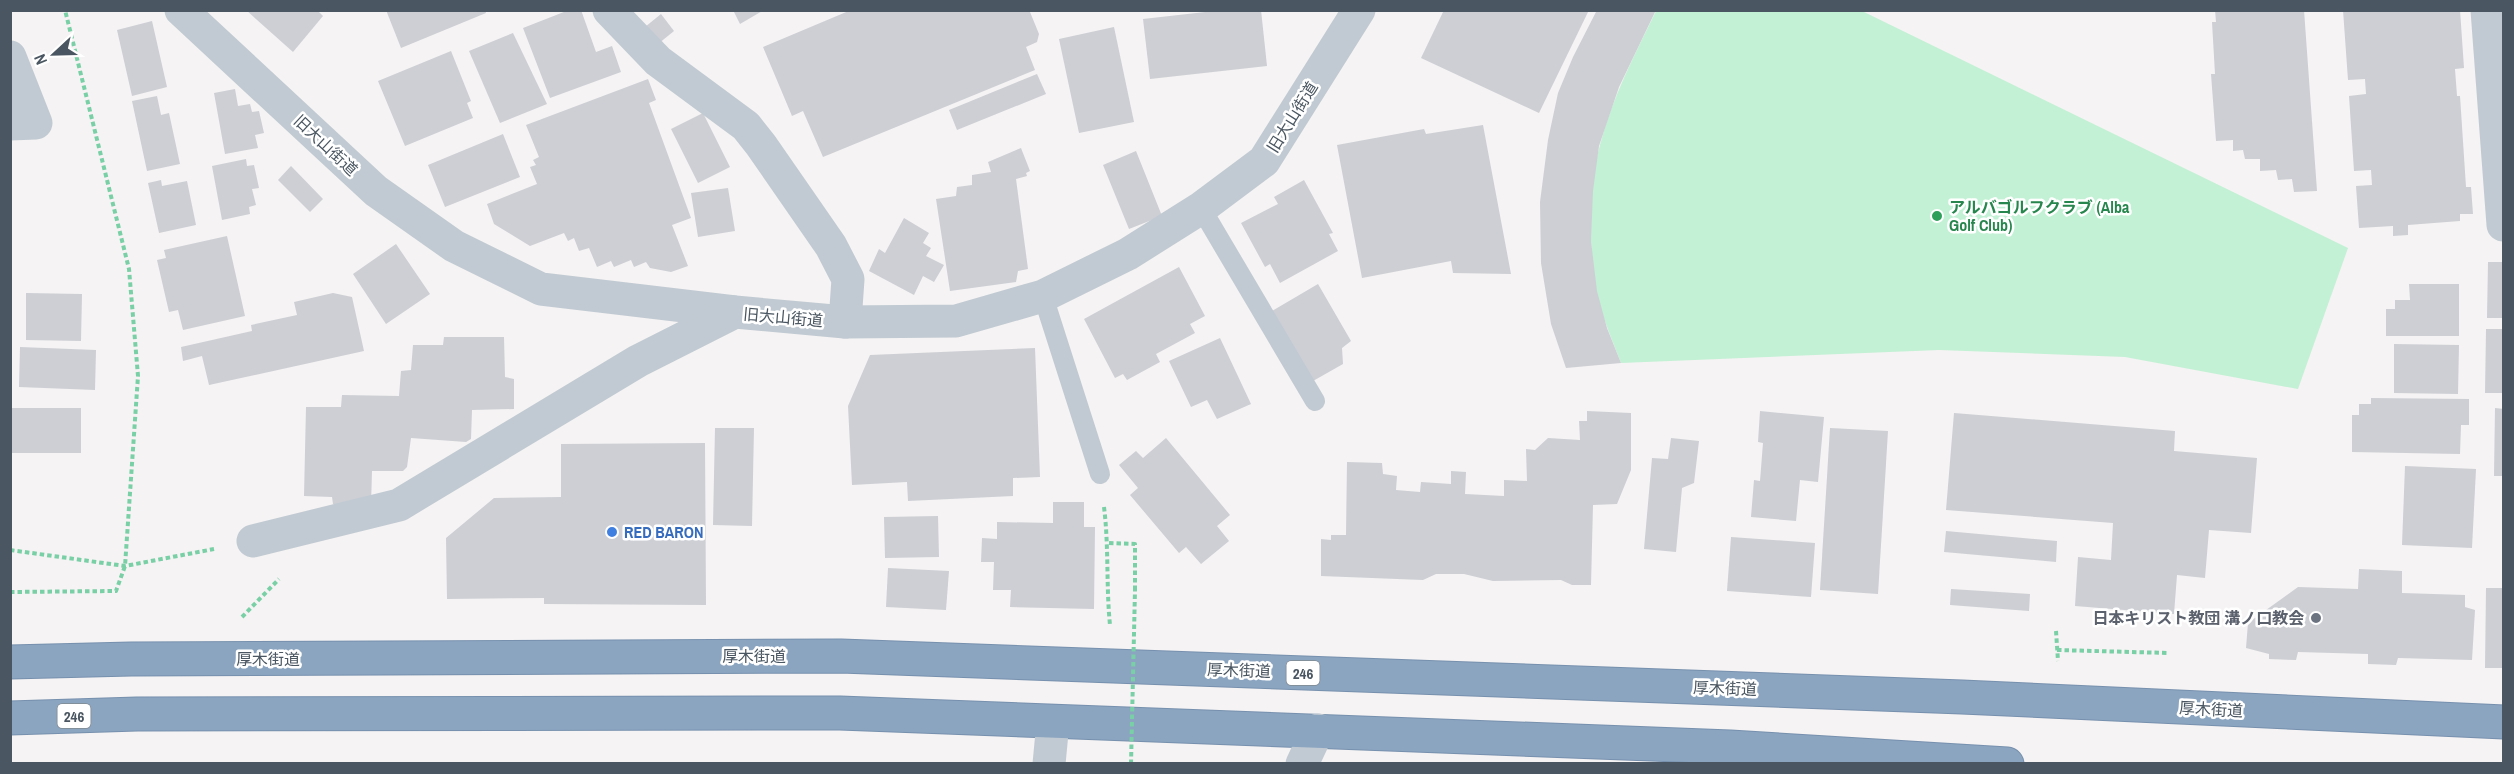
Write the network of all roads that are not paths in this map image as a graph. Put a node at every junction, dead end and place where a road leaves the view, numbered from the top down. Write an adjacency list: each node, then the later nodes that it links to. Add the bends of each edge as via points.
1 (181, 10): 10 (street, 旧大山街道, via 376,191 454,246 541,289)
2 (609, 10): 11 (street, via 658,61 746,126 761,145 831,246 848,279)
3 (1359, 10): 7 (street, 旧大山街道, via 1264,161)
4 (2487, 10): 8 (street)
5 (10, 57): 6 (street, via 36,123)
6 (10, 124)
7 (1201, 208): 9 (street, 旧大山街道, via 1128,254); 12 (lane)
8 (2504, 225)
9 (1043, 296): 11 (street, 旧大山街道, via 956,321); 13 (lane)
10 (735, 312): 11 (street, 旧大山街道); 14 (street, via 638,361 399,505)
11 (845, 322)
12 (1315, 401)
13 (1100, 474)
14 (253, 542)
15 (10, 663): 18 (highway, 厚木街道 / 246, via 853,656 1962,697)
16 (10, 718): 17 (highway, 246, via 137,714 840,713)
17 (1053, 722): 19 (highway, 246); 20 (street)
18 (2504, 722)
19 (1318, 730): 21 (street); 22 (highway, 246, via 1730,747)
20 (1049, 764)
21 (1302, 764)
22 (2007, 764)

